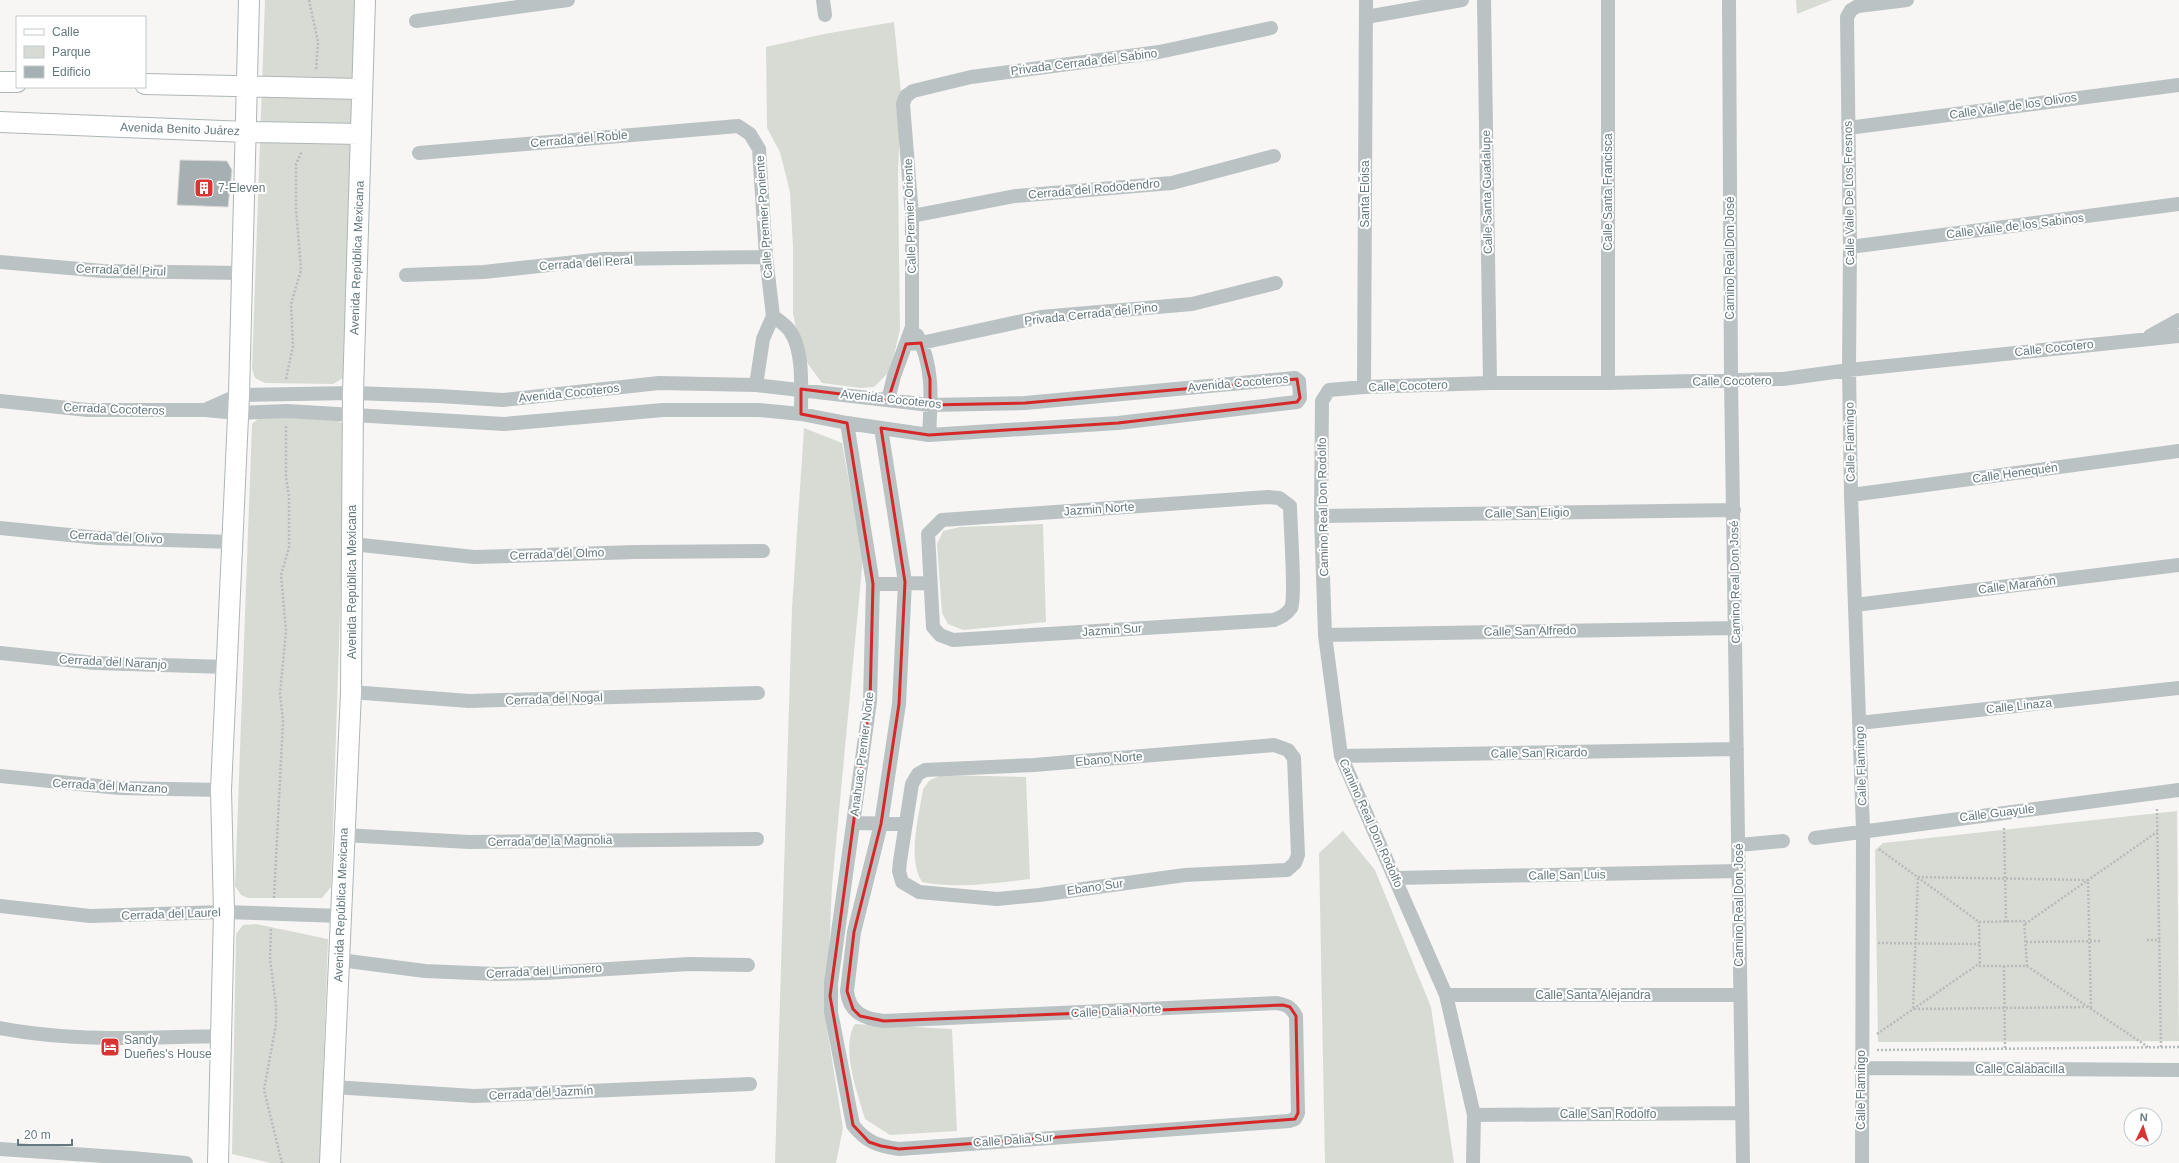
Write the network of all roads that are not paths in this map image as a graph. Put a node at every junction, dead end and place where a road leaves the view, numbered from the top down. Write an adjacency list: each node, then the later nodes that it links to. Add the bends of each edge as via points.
1 (249, 0): 18 (main road)
2 (365, 0): 20 (main road, Avenida República Mexicana)
3 (568, 0): 13 (street)
4 (823, 0): 11 (street)
5 (1366, 0): 12 (street, Santa Eloisa)
6 (1462, 0): 12 (street)
7 (1484, 0): 46 (street, Calle Santa Guadalupe)
8 (1608, 0): 47 (street, Calle Santa Francisca)
9 (1729, 0): 45 (street, Camino Real Don José)
10 (1907, 0): 24 (street, Calle Valle De Los Fresnos, via 1858,6 1846,17)
11 (825, 15)
12 (1366, 18): 49 (street, Santa Eloisa)
13 (416, 21)
14 (1271, 28): 21 (street, Privada Cerrada del Sabino, via 1159,52 971,77 913,91 906,96)
15 (0, 82): 16 (main road)
16 (16, 82)
17 (146, 84): 18 (main road)
18 (247, 85): 20 (main road); 25 (main road)
19 (2179, 85): 24 (street, Calle Valle de los Olivos)
20 (362, 89): 26 (main road, Avenida República Mexicana)
21 (903, 104): 30 (street, Calle Premier Oriente)
22 (0, 122): 25 (main road, Avenida Benito Juárez)
23 (738, 126): 27 (street, Cerrada del Roble); 32 (street, Calle Premier Poniente, via 750,134 759,149)
24 (1848, 128): 31 (street, Calle Valle De Los Fresnos)
25 (247, 132): 26 (main road, Avenida Benito Juárez); 34 (main road)
26 (361, 134): 51 (main road, Avenida República Mexicana)
27 (419, 153)
28 (1274, 156): 30 (street, Cerrada del Rododendro, via 1172,183 1015,196)
29 (2179, 204): 31 (street, Calle Valle de los Sabinos)
30 (912, 216): 39 (street, Calle Premier Oriente)
31 (1850, 247): 44 (street, Calle Valle De Los Fresnos)
32 (766, 257): 35 (street, Cerrada del Peral, via 603,260 484,272); 37 (street, Calle Premier Poniente)
33 (0, 262): 34 (street, Cerrada del Pirul, via 103,271)
34 (242, 273): 55 (main road)
35 (406, 275)
36 (1276, 283): 42 (street, Privada Cerrada del Pino, via 1192,304 1042,317)
37 (773, 316): 48 (street, via 763,339); 50 (street, via 790,330 796,342)
38 (2179, 320): 41 (street, Calle Cocotero)
39 (912, 327): 42 (street); 43 (street, Calle Premier Oriente)
40 (2179, 336): 41 (street, Calle Cocotero)
41 (2146, 338): 44 (street, Calle Cocotero)
42 (922, 343): 43 (street, Privada Cerrada del Pino); 56 (street, via 930,379)
43 (906, 344): 52 (street, Calle Premier Oriente)
44 (1849, 370): 45 (street, Calle Cocotero, via 1783,379); 63 (street, Calle Flamingo)
45 (1731, 380): 47 (street, Calle Cocotero); 64 (street, Camino Real Don José)
46 (1490, 383): 47 (street, Calle Cocotero); 49 (street, Calle Cocotero)
47 (1608, 383)
48 (756, 385): 50 (street, Avenida Cocoteros); 51 (street, Avenida Cocoteros, via 659,384 503,400)
49 (1364, 387): 54 (street, Calle Cocotero, via 1329,390)
50 (801, 389): 52 (street, Avenida Cocoteros); 58 (street)
51 (353, 393): 55 (street, Avenida Cocoteros, via 286,393); 57 (main road, Avenida República Mexicana)
52 (888, 400): 56 (street, Avenida Cocoteros)
53 (0, 401): 55 (street, Cerrada Cocoteros, via 88,410 205,410)
54 (1322, 401): 65 (street, Camino Real Don Rodolfo)
55 (238, 404): 57 (street, Avenida Cocoteros, via 287,411); 67 (main road)
56 (930, 405): 61 (street); 61 (street, Avenida Cocoteros, via 1025,402 1295,378 1299,381 1300,398 1297,402 1118,423)
57 (353, 414): 58 (street, Avenida Cocoteros, via 396,419 504,424 663,410 759,410); 68 (main road, Avenida República Mexicana)
58 (801, 414): 59 (street, Avenida Cocoteros)
59 (847, 424): 60 (street, Avenida Cocoteros); 74 (street, Anahuac Premier Norte)
60 (881, 428): 61 (street, Avenida Cocoteros); 72 (street)
61 (929, 435)
62 (2179, 451): 63 (street, Calle Henequén)
63 (1851, 495): 75 (street, Calle Flamingo)
64 (1734, 510): 65 (street, Calle San Eligio); 76 (street, Camino Real Don José)
65 (1321, 516): 77 (street, Camino Real Don Rodolfo)
66 (0, 528): 67 (street, Cerrada del Olivo, via 99,538)
67 (233, 542): 79 (main road)
68 (352, 544): 69 (street, Cerrada del Olmo, via 474,557); 81 (main road, Avenida República Mexicana)
69 (763, 551)
70 (1292, 563): 73 (street, Jazmin Sur, via 1292,606 1285,615 1274,620 953,640 940,635 933,627); 73 (street, Jazmin Norte, via 1290,506 1279,498 1268,497 942,520 928,534)
71 (2179, 565): 75 (street, Calle Marañón)
72 (905, 582): 73 (street); 74 (street); 91 (street, via 899,704)
73 (929, 583)
74 (872, 584): 90 (street, Anahuac Premier Norte, via 870,701)
75 (1855, 604): 83 (street, Calle Flamingo)
76 (1736, 628): 77 (street, Calle San Alfredo); 84 (street, Camino Real Don José)
77 (1325, 635): 85 (street, Camino Real Don Rodolfo)
78 (0, 653): 79 (street, Cerrada del Naranjo, via 95,663)
79 (227, 667): 87 (main road)
80 (2179, 688): 83 (street, Calle Linaza)
81 (351, 692): 82 (street, Cerrada del Nogal, via 469,701); 94 (main road, Avenida República Mexicana)
82 (758, 693)
83 (1860, 723): 93 (street, Calle Flamingo)
84 (1737, 750): 85 (street, Calle San Ricardo); 98 (street, Camino Real Don José)
85 (1341, 756): 100 (street, Camino Real Don Rodolfo)
86 (0, 776): 87 (street, Cerrada del Manzano, via 120,788)
87 (221, 790): 102 (main road)
88 (2179, 790): 93 (street, Calle Guayule)
89 (1298, 812): 92 (street, Ebano Norte, via 1294,758 1288,750 1274,745 1034,765 925,770 918,774 912,784); 92 (street, Ebano Sur, via 1298,855 1288,870 1185,875 997,899 919,892 902,882 899,871)
90 (853, 823): 91 (street); 104 (street, Anahuac Premier Norte)
91 (881, 824): 92 (street); 105 (street)
92 (905, 824)
93 (1863, 830): 95 (street, Calle Guayule); 114 (street, Calle Flamingo)
94 (344, 835): 96 (street, Cerrada de la Magnolia, via 469,842); 103 (main road, Avenida República Mexicana)
95 (1814, 838)
96 (757, 839)
97 (1783, 842): 98 (street)
98 (1739, 845): 99 (street, Camino Real Don José)
99 (1739, 871): 100 (street, Calle San Luis); 109 (street, Camino Real Don José)
100 (1396, 878): 108 (street, Camino Real Don Rodolfo)
101 (0, 906): 102 (street, Cerrada del Laurel, via 90,916)
102 (224, 912): 103 (street, Cerrada del Laurel); 113 (main road)
103 (342, 916): 106 (main road, Avenida República Mexicana)
104 (837, 931): 105 (street); 111 (street, Anahuac Premier Norte, via 831,983)
105 (854, 932): 110 (street, via 847,991 847,998)
106 (340, 960): 107 (street, Cerrada del Limonero, via 424,971 496,974 651,965); 117 (main road, Avenida República Mexicana)
107 (748, 965)
108 (1446, 995): 109 (street, Calle Santa Alejandra); 119 (street, Camino Real Don Rodolfo)
109 (1740, 995): 118 (street, Camino Real Don José)
110 (853, 1009): 111 (street); 120 (street, Calle Dalia Norte, via 860,1016 884,1021 1277,1003 1290,1007 1296,1016 1298,1113)
111 (832, 1012): 120 (street, Calle Dalia Sur, via 853,1125 869,1142 882,1146 899,1149)
112 (0, 1028): 113 (street, via 29,1034 145,1039)
113 (222, 1036): 123 (main road)
114 (1861, 1068): 115 (street, Calle Calabacilla); 127 (street, Calle Flamingo)
115 (2179, 1070)
116 (750, 1084): 117 (street, Cerrada del Jazmín, via 474,1096)
117 (333, 1087): 124 (main road, Avenida República Mexicana)
118 (1742, 1113): 119 (street, Calle San Rodolfo); 126 (street, Camino Real Don José)
119 (1474, 1115): 125 (street, Camino Real Don Rodolfo)
120 (1295, 1119)
121 (0, 1150): 122 (street)
122 (186, 1163)
123 (218, 1163)
124 (330, 1163)
125 (1473, 1163)
126 (1743, 1163)
127 (1862, 1163)

